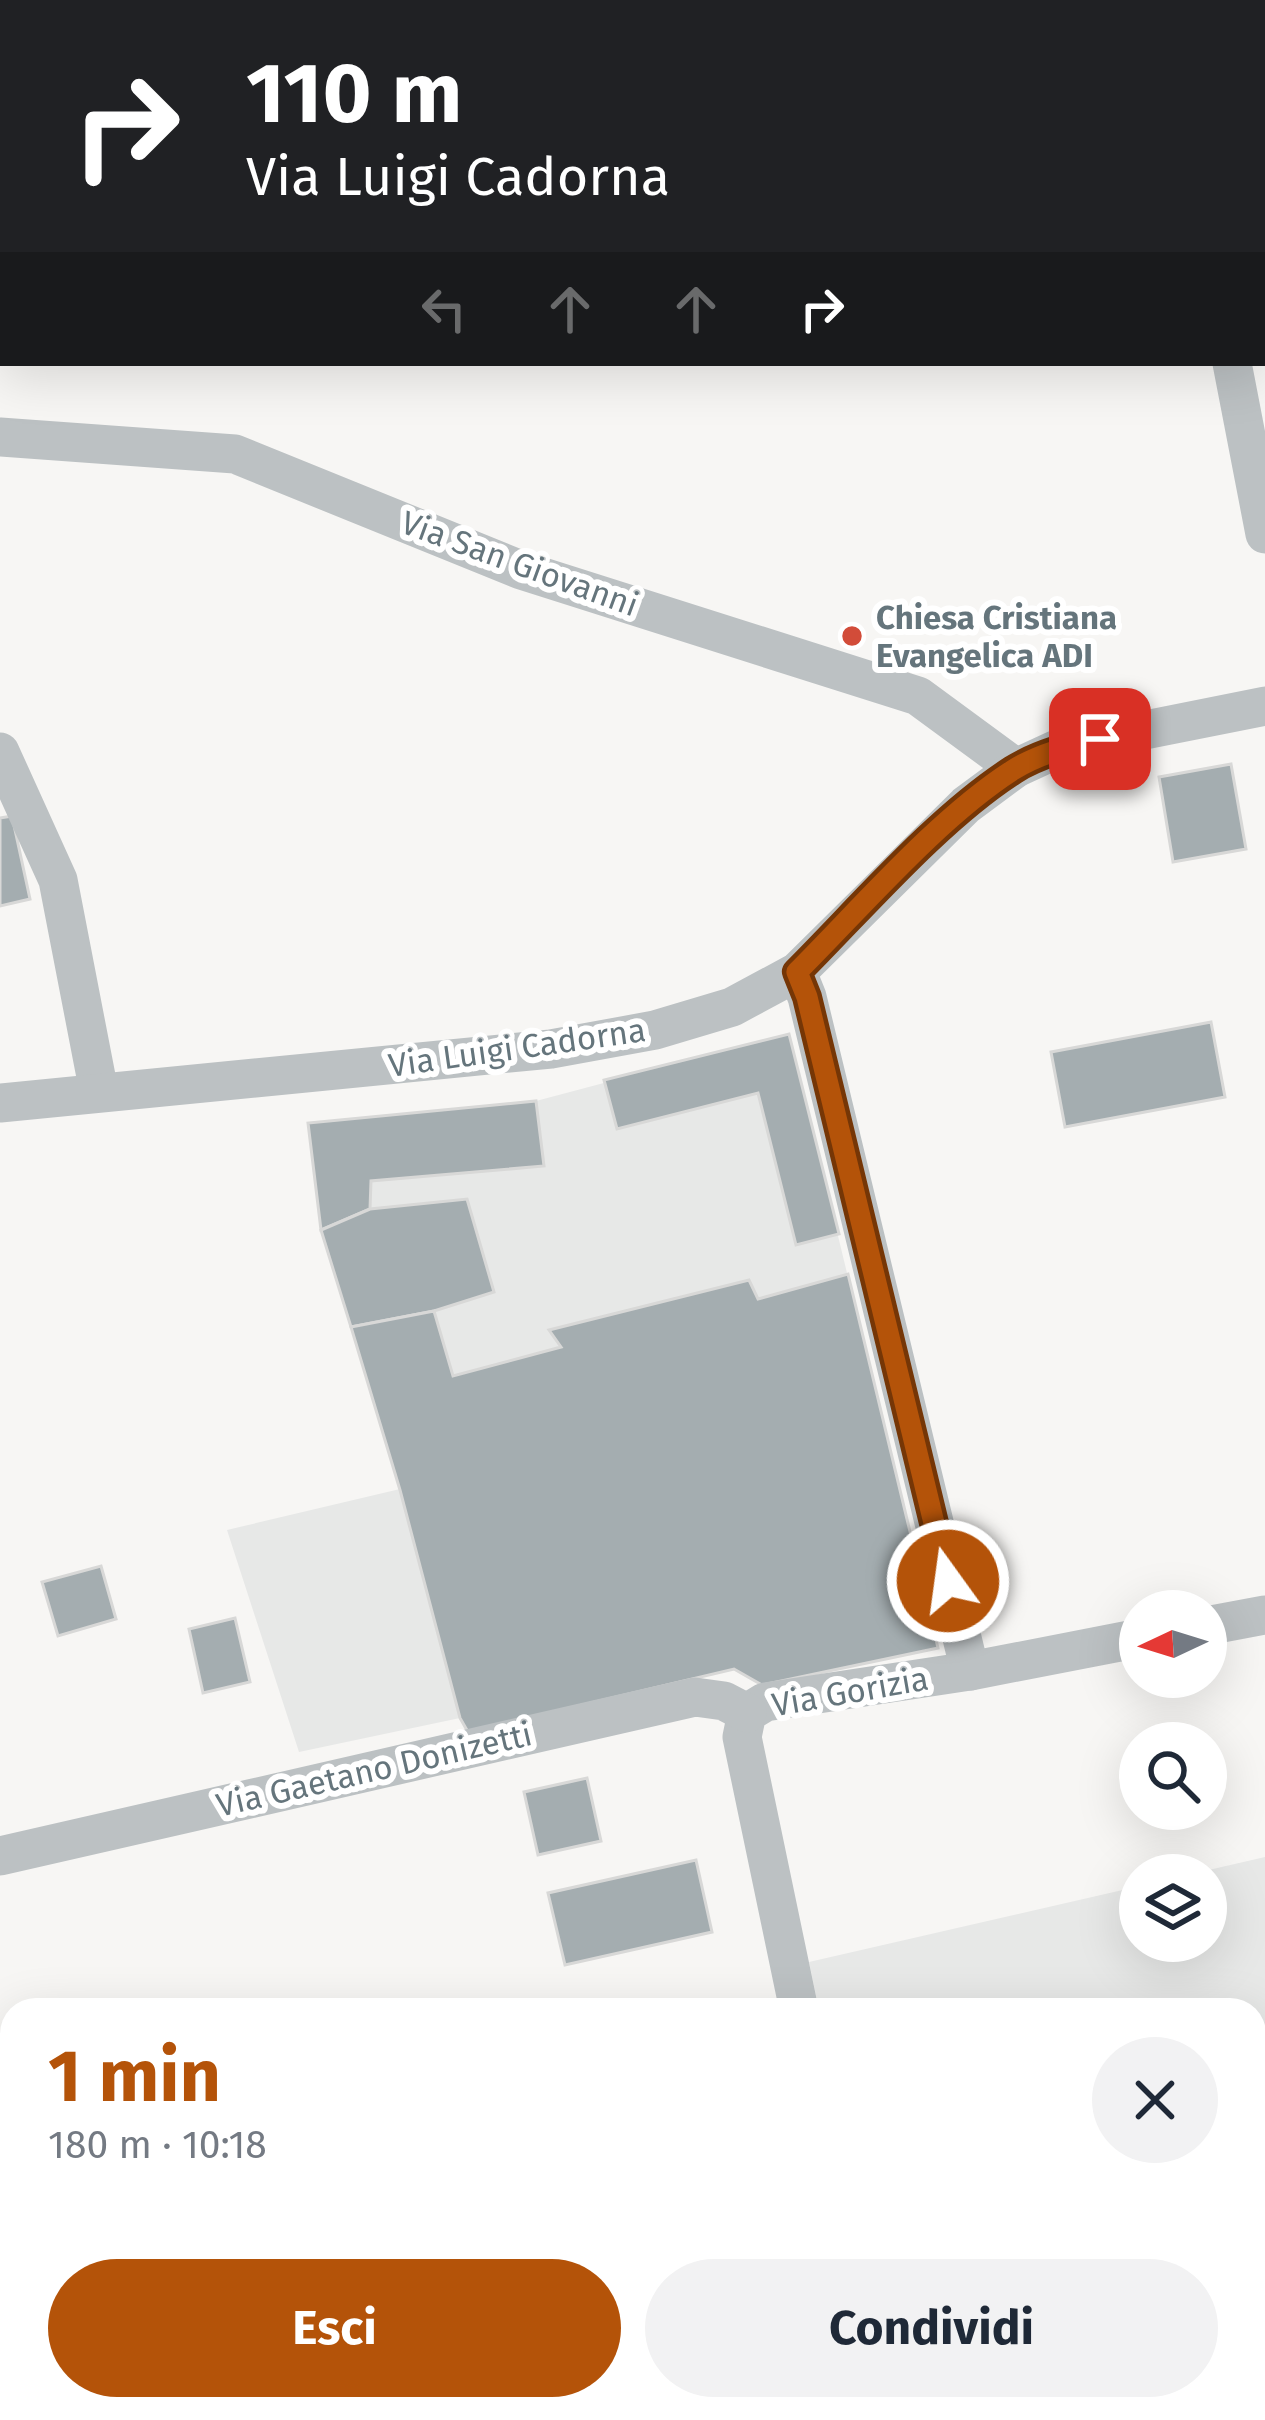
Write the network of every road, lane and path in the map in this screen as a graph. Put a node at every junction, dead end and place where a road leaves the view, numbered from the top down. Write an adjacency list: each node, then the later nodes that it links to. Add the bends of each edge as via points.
1 (1233, 366): 3 (street)
2 (0, 437): 6 (street, Via San Giovanni, via 235,454 521,569 919,696)
3 (1265, 534)
4 (1265, 706): 6 (street, Via Luigi Cadorna, via 1054,750)
5 (0, 752): 8 (street, via 58,880)
6 (1016, 768): 7 (street, Via Luigi Cadorna, via 966,805)
7 (797, 972): 8 (street, Via Luigi Cadorna, via 732,1006 551,1049); 13 (street, Via Gorizia)
8 (99, 1092): 9 (street, Via Luigi Cadorna)
9 (0, 1103)
10 (1265, 1615): 11 (street)
11 (1227, 1622)
12 (1119, 1642): 13 (street)
13 (970, 1671): 14 (street, Via Gorizia, via 765,1702)
14 (747, 1713): 15 (street, Via Gaetano Donizetti, via 695,1697); 16 (street, Via Gorizia, via 742,1737)
15 (0, 1856)
16 (797, 1998)

